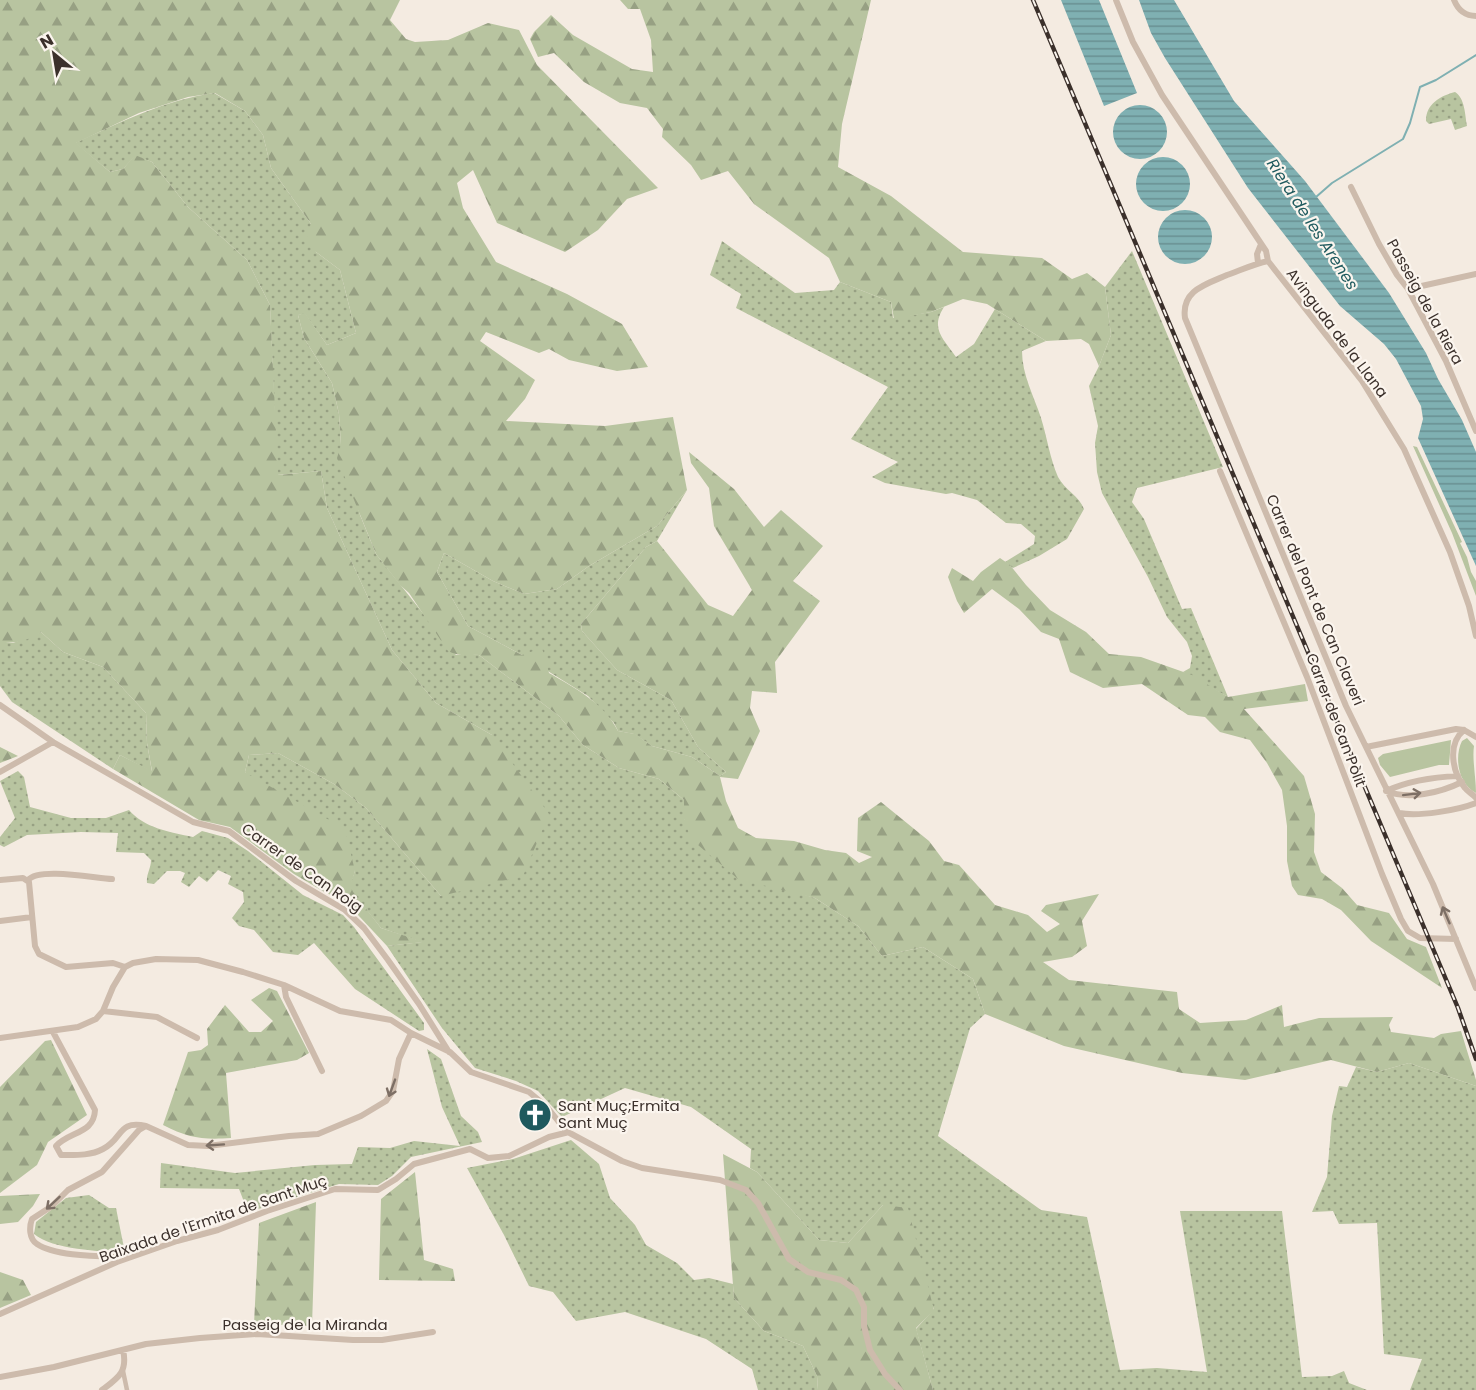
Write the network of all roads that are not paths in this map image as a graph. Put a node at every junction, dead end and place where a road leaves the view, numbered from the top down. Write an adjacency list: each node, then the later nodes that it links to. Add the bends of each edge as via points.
1 (1116, 0): 5 (street, Avinguda de la Llana, via 1162,96)
2 (1454, 0): 3 (street, via 1465,14)
3 (1476, 16)
4 (1351, 187): 9 (street, Passeig de la Riera, via 1379,244)
5 (1261, 244): 6 (street, Avinguda de la Llana); 7 (street)
6 (1268, 261): 7 (street, Carrer del Pont de Can Claveri); 12 (street, Avinguda de la Llana, via 1362,381 1404,449 1450,552)
7 (1258, 263): 17 (street, Carrer del Pont de Can Claveri, via 1201,286 1185,304 1185,318)
8 (1476, 274): 9 (street)
9 (1408, 289): 10 (street, Passeig de la Riera, via 1446,361)
10 (1476, 431)
11 (1220, 471): 29 (street, Carrer de Can Pòlit, via 1307,677 1404,925 1415,937)
12 (1476, 636)
13 (0, 705): 16 (street, Carrer de Can Roig)
14 (1464, 730): 15 (street); 17 (street); 19 (street, via 1458,735 1453,760)
15 (1476, 737)
16 (52, 742): 18 (street); 38 (street, Carrer de Can Roig, via 193,822 229,831 296,881 345,910 388,960)
17 (1366, 747): 20 (street, Carrer del Pont de Can Claveri)
18 (0, 772)
19 (1460, 779): 20 (street, via 1419,781); 20 (street, one-way to 19, via 1405,796 1452,787); 21 (street)
20 (1386, 791): 23 (street, Carrer del Pont de Can Claveri)
21 (1476, 798)
22 (1476, 803): 23 (street, via 1435,812)
23 (1399, 813): 29 (street, Carrer del Pont de Can Claveri, one-way to 23)
24 (112, 879): 26 (street, via 51,875 32,876)
25 (0, 880): 26 (street)
26 (28, 880): 27 (street)
27 (32, 917): 28 (street); 30 (street, via 35,949 47,958 69,967 113,963)
28 (0, 921)
29 (1456, 939): 32 (street, Carrer del Pont de Can Claveri)
30 (125, 967): 31 (street, via 156,958 198,960); 33 (street)
31 (284, 985): 35 (street, via 340,1011 391,1020); 39 (street, via 286,998)
32 (1476, 988)
33 (103, 1011): 34 (street, via 78,1028); 37 (street, via 157,1017)
34 (53, 1032): 36 (street); 40 (street, via 95,1110 91,1126 56,1146 61,1155 94,1152 104,1148 127,1125)
35 (411, 1033): 38 (street); 40 (street, one-way to 40, via 386,1101 318,1134 198,1146)
36 (0, 1038)
37 (197, 1038)
38 (452, 1055): 41 (street, via 471,1072 536,1096)
39 (322, 1071)
40 (146, 1126): 42 (street, one-way to 42, via 102,1172 68,1190 30,1224 30,1235 36,1244 54,1250)
41 (569, 1132): 42 (street, Baixada de l'Ermita de Sant Muç, via 509,1156 488,1158 470,1149 426,1160 409,1167 378,1190 335,1189); 50 (street, via 632,1165 720,1180 746,1190 758,1203 789,1259 808,1272 841,1280 856,1290 864,1307 870,1350)
42 (131, 1257): 43 (street, Baixada de l'Ermita de Sant Muç)
43 (0, 1314)
44 (433, 1332): 45 (street, Passeig de la Miranda, via 382,1340 257,1334 146,1344)
45 (123, 1350): 46 (street); 47 (street, Passeig de la Miranda)
46 (123, 1371): 48 (street); 49 (street)
47 (0, 1377)
48 (102, 1390)
49 (127, 1390)
50 (900, 1390)

